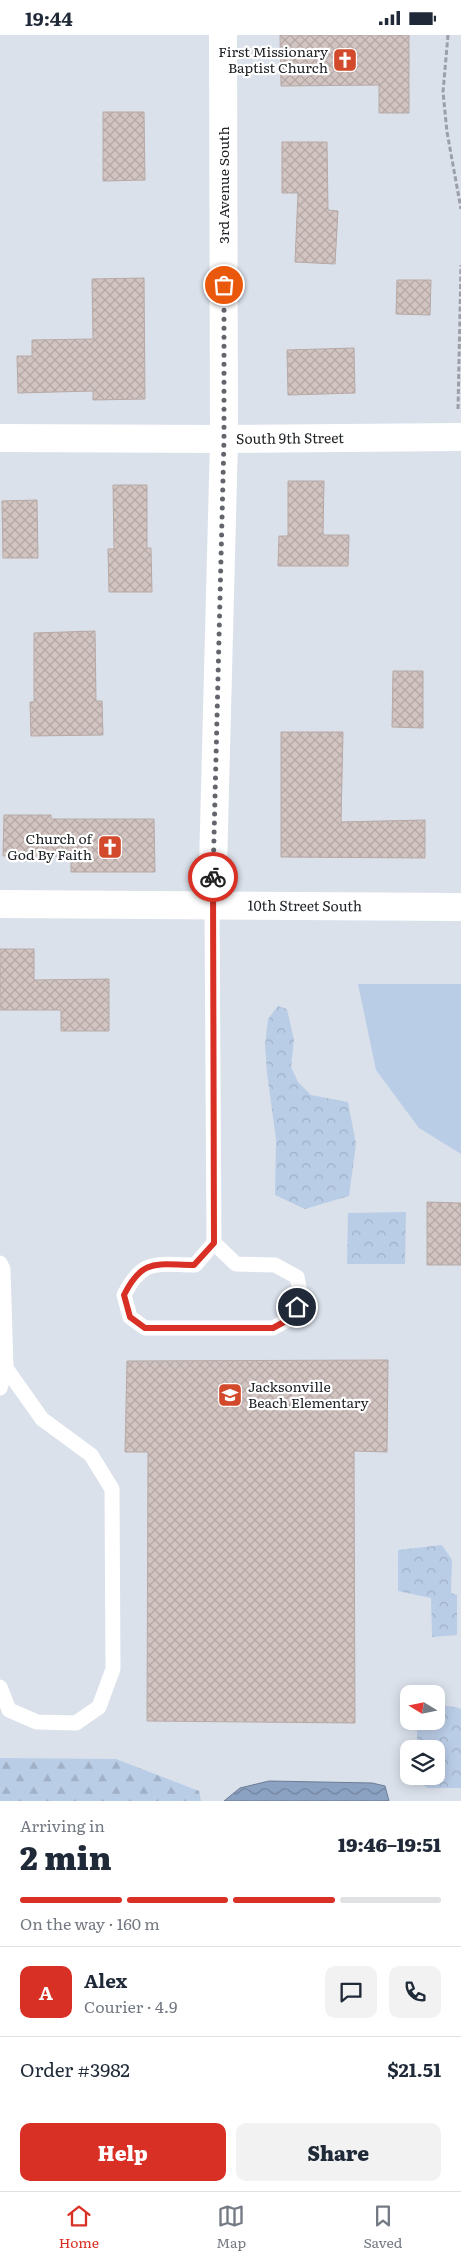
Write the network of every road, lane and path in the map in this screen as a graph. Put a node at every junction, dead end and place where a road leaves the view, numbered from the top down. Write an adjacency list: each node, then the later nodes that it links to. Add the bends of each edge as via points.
1 (223, 35): 7 (street, 3rd Avenue South)
2 (448, 35): 3 (path, via 443,92)
3 (461, 209)
4 (461, 265): 5 (path)
5 (459, 437): 7 (street, South 9th Street)
6 (0, 438): 7 (street, South 9th Street)
7 (224, 439): 9 (street, 3rd Avenue South)
8 (0, 905): 9 (street, 10th Street South)
9 (212, 906): 10 (street, 10th Street South); 11 (lane)
10 (461, 907)
11 (214, 1243): 11 (lane, via 194,1265 150,1265 133,1277 124,1295 130,1317 145,1328 273,1328 293,1317 301,1297 298,1277 275,1265 236,1264)
12 (0, 1263): 13 (lane, via 4,1269)
13 (6, 1368): 14 (lane); 15 (lane, via 42,1419 91,1455 112,1489 113,1669 99,1707 76,1723 37,1722 9,1710)
14 (0, 1388)
15 (0, 1687)

